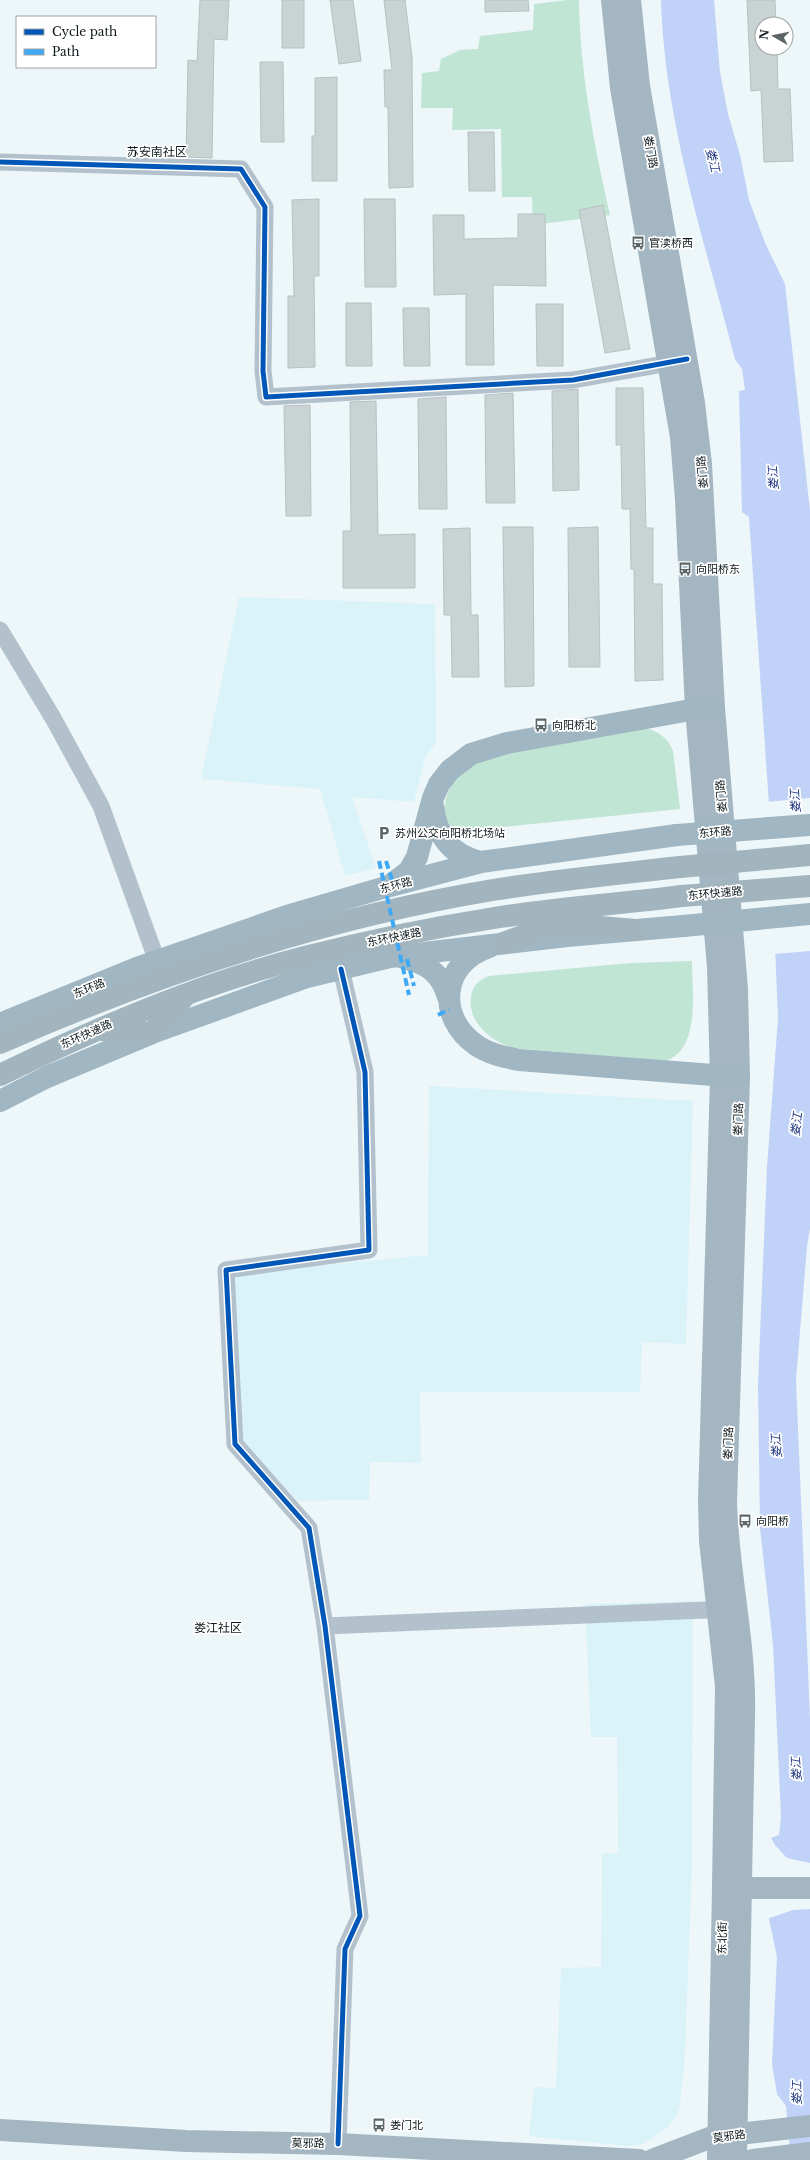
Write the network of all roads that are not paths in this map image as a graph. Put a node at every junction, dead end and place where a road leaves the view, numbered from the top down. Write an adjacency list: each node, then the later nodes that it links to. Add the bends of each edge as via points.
1 (612, 0): 4 (main road, 娄门路, via 621,88)
2 (630, 0): 4 (main road, 娄门路, via 639,86)
3 (0, 162): 4 (street, via 240,169 265,207 263,370 266,397 573,380)
4 (678, 361): 6 (main road, 娄门路, via 701,464)
5 (0, 630): 22 (street, via 53,718 101,806)
6 (705, 709): 7 (main road, via 483,749 462,759 450,770 437,788); 31 (main road, 娄门路, via 737,990)
7 (432, 801): 12 (main road, via 436,826 445,841 465,857); 14 (main road, via 421,846 413,865 404,875)
8 (810, 825): 12 (main road, 东环路, bridge, via 677,836)
9 (810, 847): 11 (highway, bridge)
10 (810, 855): 11 (highway, bridge)
11 (759, 860): 29 (highway, bridge, via 493,890 410,907 253,948 172,974 89,1005)
12 (481, 862): 14 (main road, 东环路)
13 (810, 886): 15 (highway, 东环快速路, bridge, via 682,896)
14 (386, 887): 22 (main road, 东环路, via 290,915)
15 (610, 905): 17 (highway, 东环快速路); 18 (highway)
16 (810, 914): 19 (main road, bridge)
17 (494, 918): 18 (highway); 24 (highway, 东环快速路, via 405,934 305,957)
18 (558, 923): 19 (highway); 20 (highway)
19 (636, 930): 20 (main road)
20 (503, 943): 21 (main road); 25 (main road, via 476,952 461,965 452,978)
21 (390, 958): 23 (main road); 25 (main road, via 412,960 429,967 439,977)
22 (157, 961): 26 (main road, 东环路)
23 (341, 969): 28 (main road, via 307,977); 34 (street, via 365,1072 369,1250 226,1270 235,1444 309,1528)
24 (186, 994): 27 (highway, 东环快速路); 28 (highway)
25 (448, 997): 31 (main road, via 452,1015 464,1034 476,1046 498,1056 519,1060)
26 (0, 1024)
27 (95, 1030): 28 (highway); 30 (highway, 东环快速路)
28 (152, 1033): 32 (main road, via 46,1077)
29 (0, 1043)
30 (0, 1075)
31 (730, 1077): 33 (main road, 娄门路)
32 (0, 1101)
33 (727, 1609): 34 (street); 35 (main road, 娄门路, via 743,1672)
34 (325, 1626): 40 (street, via 360,1916 345,1949)
35 (735, 1716): 36 (main road, 东北街, bridge)
36 (732, 1888): 37 (main road); 44 (main road, 东北街, bridge); 45 (main road, 东北街, bridge)
37 (810, 1888)
38 (810, 2126): 43 (main road, 莫邪路, via 712,2137)
39 (0, 2130): 40 (main road, 莫邪路, via 186,2141)
40 (338, 2144): 42 (main road, 莫邪路)
41 (810, 2153): 46 (main road)
42 (639, 2160)
43 (652, 2160)
44 (718, 2160)
45 (736, 2160)
46 (753, 2160)

